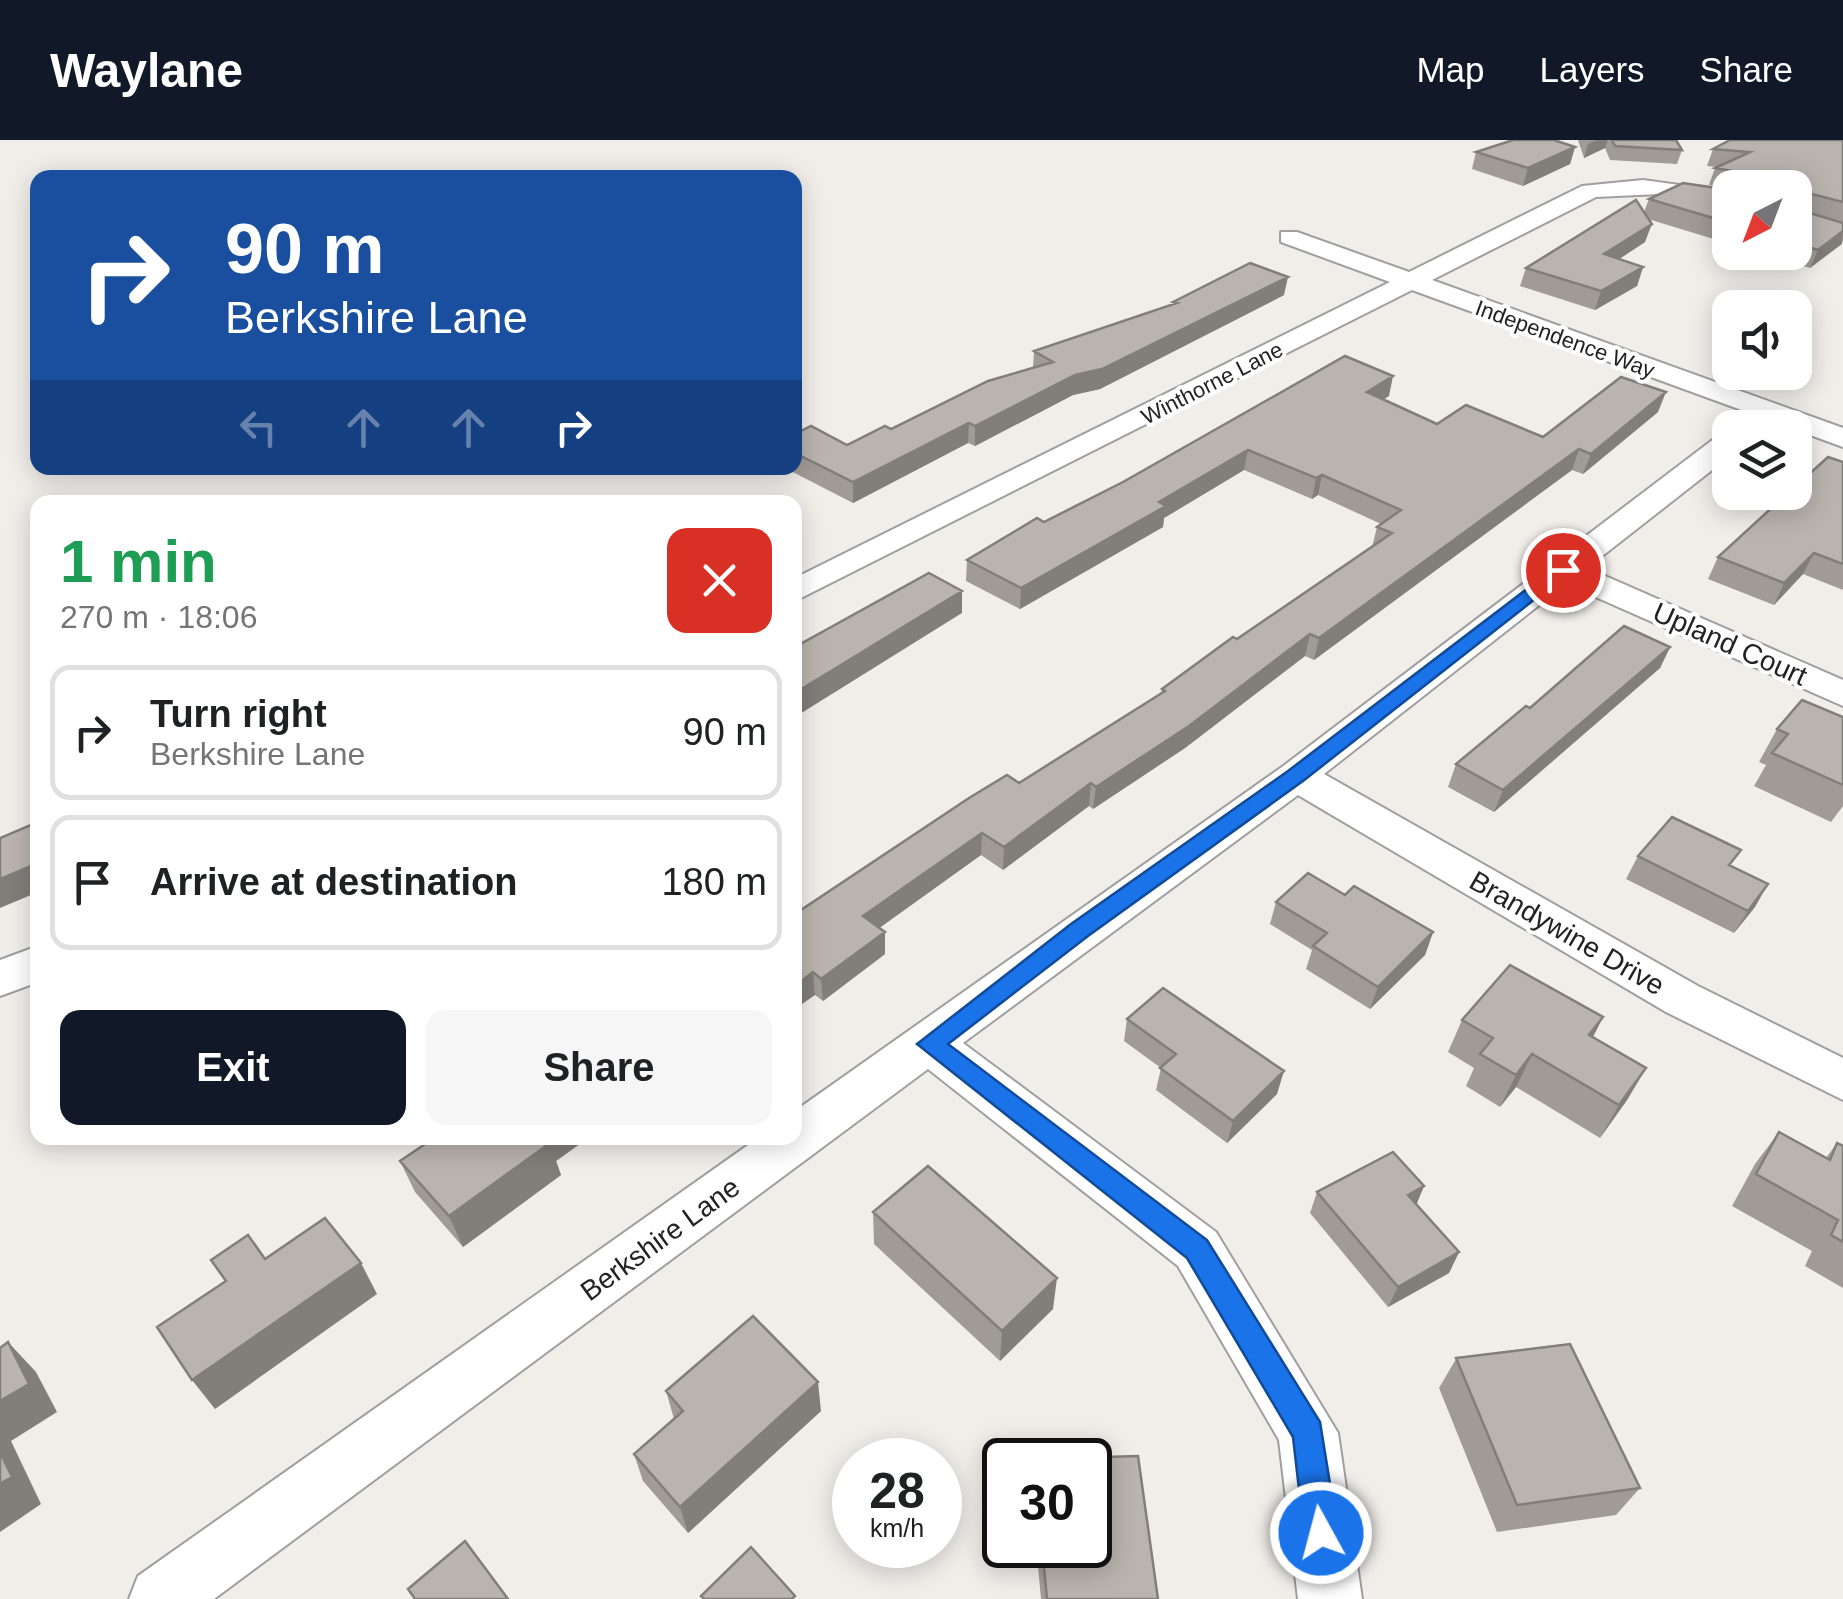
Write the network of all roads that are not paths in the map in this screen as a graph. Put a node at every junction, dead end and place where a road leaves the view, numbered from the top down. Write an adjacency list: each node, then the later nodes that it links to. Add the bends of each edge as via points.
1 (1712, 194): 3 (street, Winthorne Lane, via 1630,183 1590,191)
2 (1289, 237): 3 (street, Independence Way)
3 (1410, 282): 4 (street, Independence Way); 9 (street, Winthorne Lane)
4 (1733, 410)
5 (1812, 431): 6 (street, Independence Way)
6 (1843, 438)
7 (1712, 456): 8 (street, Berkshire Lane)
8 (1563, 570): 10 (street, Upland Court); 11 (street, Berkshire Lane)
9 (802, 586)
10 (1843, 694)
11 (1296, 776): 14 (street, Berkshire Lane); 15 (street, Brandywine Drive, via 1682,999)
12 (30, 967): 13 (street)
13 (0, 980)
14 (930, 1044): 16 (street, Berkshire Lane); 19 (street, via 1197,1249 1308,1433)
15 (1843, 1080)
16 (802, 1136)
17 (790, 1145): 18 (street, Berkshire Lane)
18 (161, 1599)
19 (1330, 1599)

